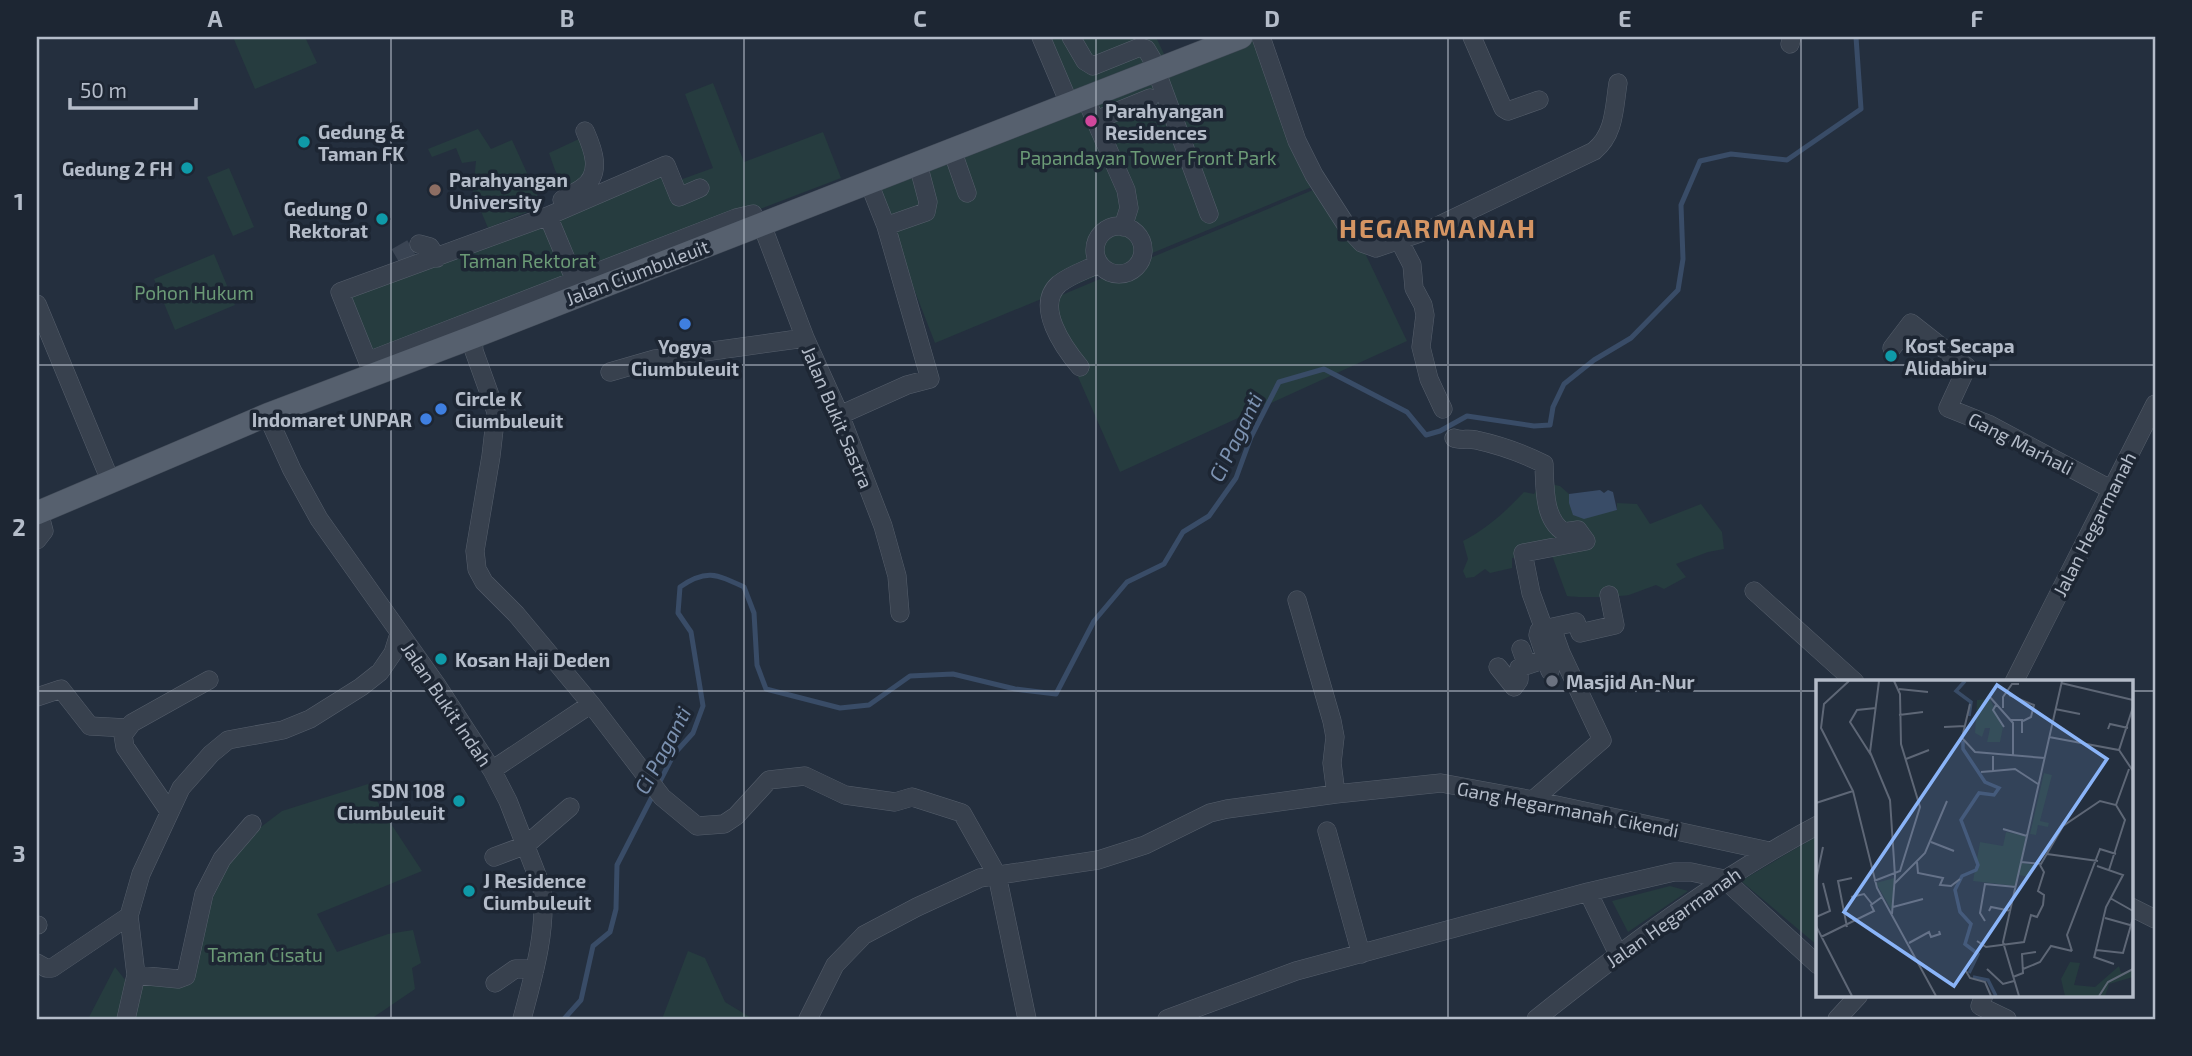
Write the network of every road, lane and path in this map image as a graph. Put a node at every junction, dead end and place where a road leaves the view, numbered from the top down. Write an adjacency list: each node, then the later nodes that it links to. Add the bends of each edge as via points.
1 (1041, 37): 9 (street)
2 (1071, 37): 6 (street, via 1090,65 1143,48)
3 (1241, 37): 6 (main road, Jalan Ciumbuleuit)
4 (1261, 37): 23 (street, via 1297,141 1348,228 1362,243 1376,248)
5 (1472, 37): 10 (street, via 1503,108 1508,111)
6 (1156, 71): 9 (main road, Jalan Ciumbuleuit); 18 (street)
7 (1618, 83): 23 (street, via 1611,129 1594,151)
8 (1150, 98): 11 (street)
9 (1077, 100): 11 (street); 13 (main road, Jalan Ciumbuleuit)
10 (1539, 100)
11 (1096, 120): 22 (street, via 1126,190 1129,208)
12 (584, 131): 19 (street, via 594,158 590,181)
13 (952, 150): 14 (main road, Jalan Ciumbuleuit); 17 (street)
14 (918, 164): 15 (main road, Jalan Ciumbuleuit); 21 (street, via 928,202 926,212)
15 (861, 181): 20 (main road, Jalan Ciumbuleuit, via 806,197); 21 (street)
16 (700, 188): 19 (street, via 679,197 666,164)
17 (967, 192)
18 (1209, 214)
19 (548, 216): 25 (street); 27 (street)
20 (761, 225): 27 (main road, Jalan Ciumbuleuit, via 681,247); 30 (street, Jalan Bukit Sastra)
21 (886, 226): 38 (street, via 930,379)
22 (1123, 227): 26 (street, via 1105,230 1098,237); 26 (street, via 1139,237 1139,264 1123,274 1105,271)
23 (1399, 240): 36 (street, via 1423,304 1421,347)
24 (419, 244): 25 (street, via 430,247)
25 (437, 258): 33 (street, via 396,265 340,292)
26 (1098, 264): 32 (street, via 1058,285 1049,304 1063,344)
27 (577, 287): 29 (main road, Jalan Ciumbuleuit)
28 (37, 304): 40 (street)
29 (472, 329): 33 (main road, Jalan Ciumbuleuit); 55 (street, via 474,351 496,412 475,551 477,569)
30 (805, 338): 34 (street, via 655,359); 38 (street, Jalan Bukit Sastra)
31 (1892, 348): 41 (street, Gang Marhali, via 1911,323 1967,367 1948,408 1988,424)
32 (1080, 367)
33 (370, 368): 37 (main road, Jalan Ciumbuleuit)
34 (610, 372)
35 (2155, 404): 41 (street, Jalan Hegarmanah)
36 (1443, 409)
37 (267, 415): 40 (main road, Jalan Ciumbuleuit); 49 (street, Jalan Bukit Indah, via 319,519)
38 (839, 415): 47 (street, Jalan Bukit Sastra, via 883,526 897,576)
39 (1454, 438): 48 (street, via 1518,451 1544,464 1548,509 1557,527 1564,532 1578,530 1586,541 1523,553 1531,593)
40 (110, 480): 42 (main road, Jalan Ciumbuleuit)
41 (2112, 490): 53 (street, Jalan Hegarmanah)
42 (38, 513): 43 (street, via 44,531)
43 (37, 540)
44 (1754, 591): 52 (street)
45 (1609, 595): 48 (street, via 1618,634 1580,633 1576,622)
46 (1297, 600): 58 (street, via 1332,721)
47 (900, 613)
48 (1548, 628): 50 (street, via 1538,635 1548,665 1524,657 1514,687); 59 (street, via 1602,740)
49 (399, 634): 57 (street, Jalan Bukit Indah); 61 (street, via 380,672 334,705 283,730 228,740 181,788)
50 (1499, 667)
51 (209, 680): 56 (street)
52 (1854, 680)
53 (2015, 680)
54 (37, 697): 56 (street, via 61,689 90,726)
55 (591, 705): 57 (street); 68 (street, via 662,797 697,826 724,824 736,816 749,789 769,780 805,776 845,795 895,802 912,797 962,813)
56 (127, 728): 61 (street, via 125,747)
57 (492, 769): 65 (street, Jalan Bukit Indah)
58 (1336, 794): 59 (street, Gang Hegarmanah Cikendi, via 1441,783); 68 (street, Gang Hegarmanah Cikendi, via 1227,809 1098,860)
59 (1532, 800): 66 (street, Gang Hegarmanah Cikendi)
60 (570, 807): 65 (street)
61 (169, 811): 72 (street, via 141,874)
62 (252, 824): 79 (street, via 222,859 204,894 186,976)
63 (1816, 826): 66 (street, Jalan Hegarmanah)
64 (1327, 831): 74 (street)
65 (526, 845): 67 (street); 78 (street, Jalan Bukit Indah, via 544,902)
66 (1769, 851): 69 (street, Jalan Hegarmanah)
67 (494, 856)
68 (998, 875): 85 (street, Gang Hegarmanah Cikendi, via 968,884 864,935 835,965); 86 (street)
69 (1724, 879): 70 (street, via 1674,872); 75 (street, Jalan Hegarmanah); 77 (street)
70 (1588, 892): 74 (street); 75 (street)
71 (2132, 908): 73 (street)
72 (129, 916): 76 (street, via 52,968); 79 (street)
73 (2155, 919)
74 (1361, 954): 87 (street, via 1296,971)
75 (1618, 954): 88 (street, Jalan Hegarmanah)
76 (37, 963)
77 (1816, 963)
78 (535, 969): 80 (street, via 515,969); 84 (street, Jalan Bukit Indah)
79 (136, 975): 83 (street)
80 (495, 983)
81 (1855, 996): 89 (street)
82 (1984, 996): 90 (street, via 1980,1006)
83 (126, 1019)
84 (522, 1019)
85 (808, 1019)
86 (1027, 1019)
87 (1167, 1019)
88 (1535, 1019)
89 (1837, 1019)
90 (2007, 1019)

